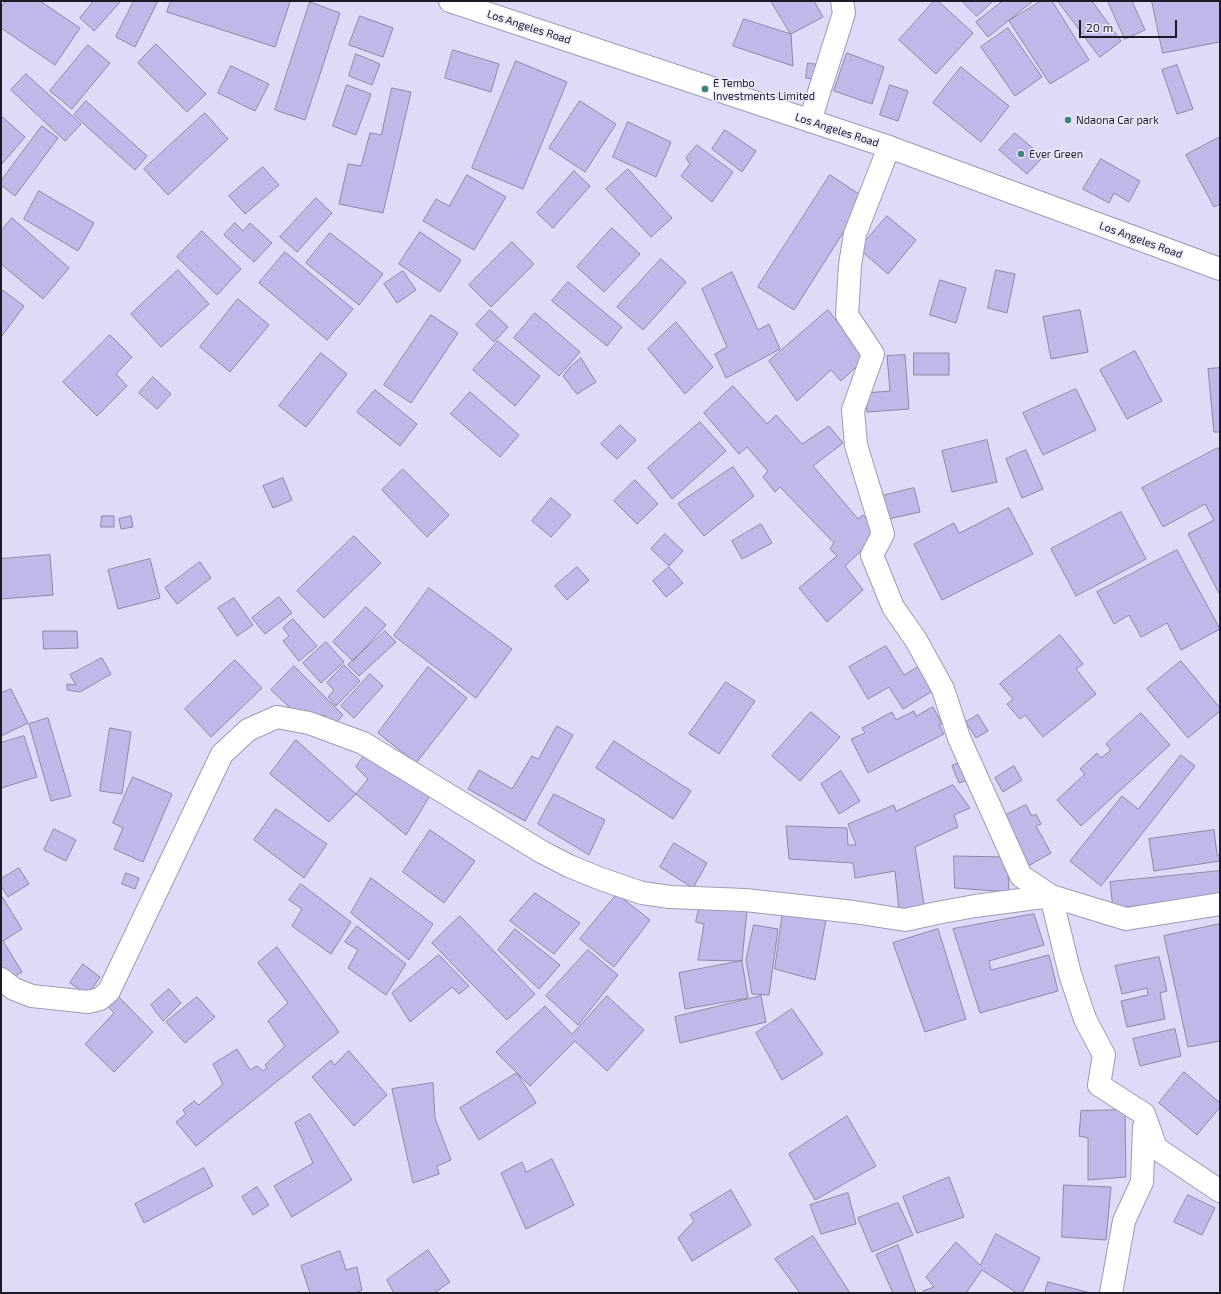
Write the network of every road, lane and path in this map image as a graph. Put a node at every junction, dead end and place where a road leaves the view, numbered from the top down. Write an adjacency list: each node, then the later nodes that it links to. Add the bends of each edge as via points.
1 (450, 1): 3 (street, Los Angeles Road)
2 (842, 1): 3 (street, via 844,13)
3 (810, 121): 4 (street, Los Angeles Road)
4 (889, 147): 5 (street, Los Angeles Road); 6 (street, via 855,234 847,315 873,354 853,410 856,445 883,534 872,555 893,607 916,640 943,689 959,738 1021,876)
5 (1220, 268)
6 (1051, 896): 7 (street, via 1126,919); 8 (street, via 975,906 905,920 745,900 670,897 642,892 601,879 542,852 363,743 309,723 277,717 248,730 222,754 109,991 100,999 88,1002 32,996 14,989); 9 (street, via 1070,974 1085,1019 1104,1054 1100,1085)
7 (1220, 904)
8 (1, 979)
9 (1144, 1114): 10 (street, via 1156,1148); 11 (street, via 1142,1182 1124,1221)
10 (1220, 1191)
11 (1110, 1293)

